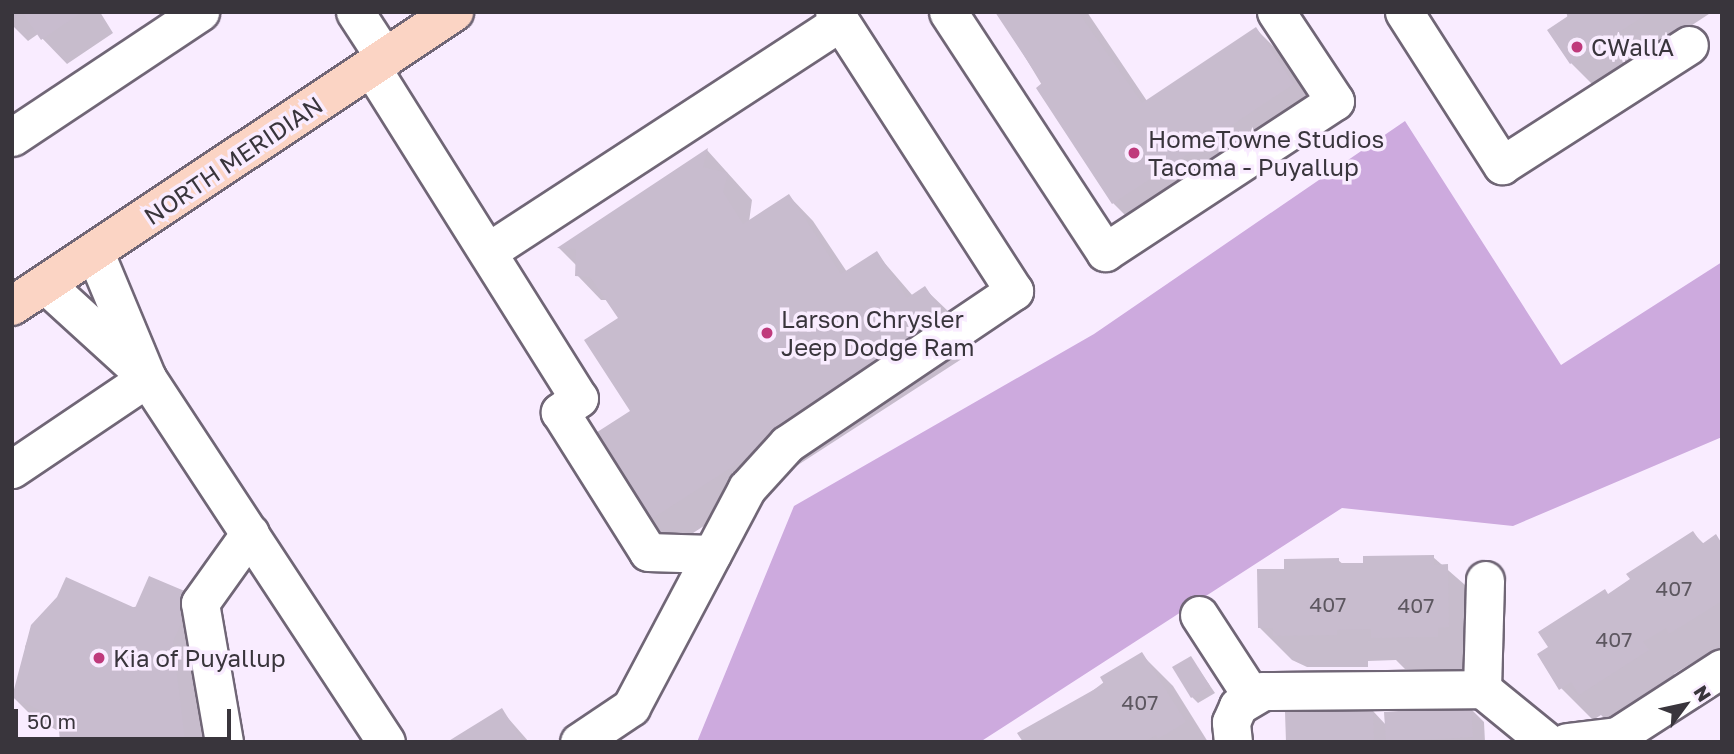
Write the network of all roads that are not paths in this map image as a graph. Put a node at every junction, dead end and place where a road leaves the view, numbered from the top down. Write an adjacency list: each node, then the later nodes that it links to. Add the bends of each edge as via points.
1 (200, 12): 10 (lane)
2 (355, 12): 9 (lane)
3 (454, 12): 9 (main road, NORTH MERIDIAN)
4 (948, 12): 5 (lane, via 1105,252 1335,101)
5 (1276, 12)
6 (1404, 12): 8 (lane, via 1502,165)
7 (837, 17): 11 (lane); 17 (lane, via 1014,292 787,444 747,488)
8 (1689, 45)
9 (378, 63): 11 (lane); 12 (main road, NORTH MERIDIAN)
10 (17, 124)
11 (489, 251): 17 (lane, via 579,398 559,411 648,552)
12 (95, 253): 13 (main road, NORTH MERIDIAN); 14 (lane)
13 (24, 297): 14 (lane)
14 (147, 378): 15 (lane); 16 (lane)
15 (12, 469)
16 (250, 533): 23 (lane, via 200,603); 24 (lane)
17 (712, 554): 25 (lane, via 631,708)
18 (1485, 580): 21 (lane)
19 (1199, 615): 22 (lane)
20 (1717, 679): 28 (lane, via 1617,736)
21 (1482, 689): 22 (lane); 27 (lane)
22 (1251, 695): 26 (lane, via 1231,722)
23 (224, 742)
24 (386, 742)
25 (579, 742)
26 (1233, 742)
27 (1547, 742)
28 (1567, 742)

